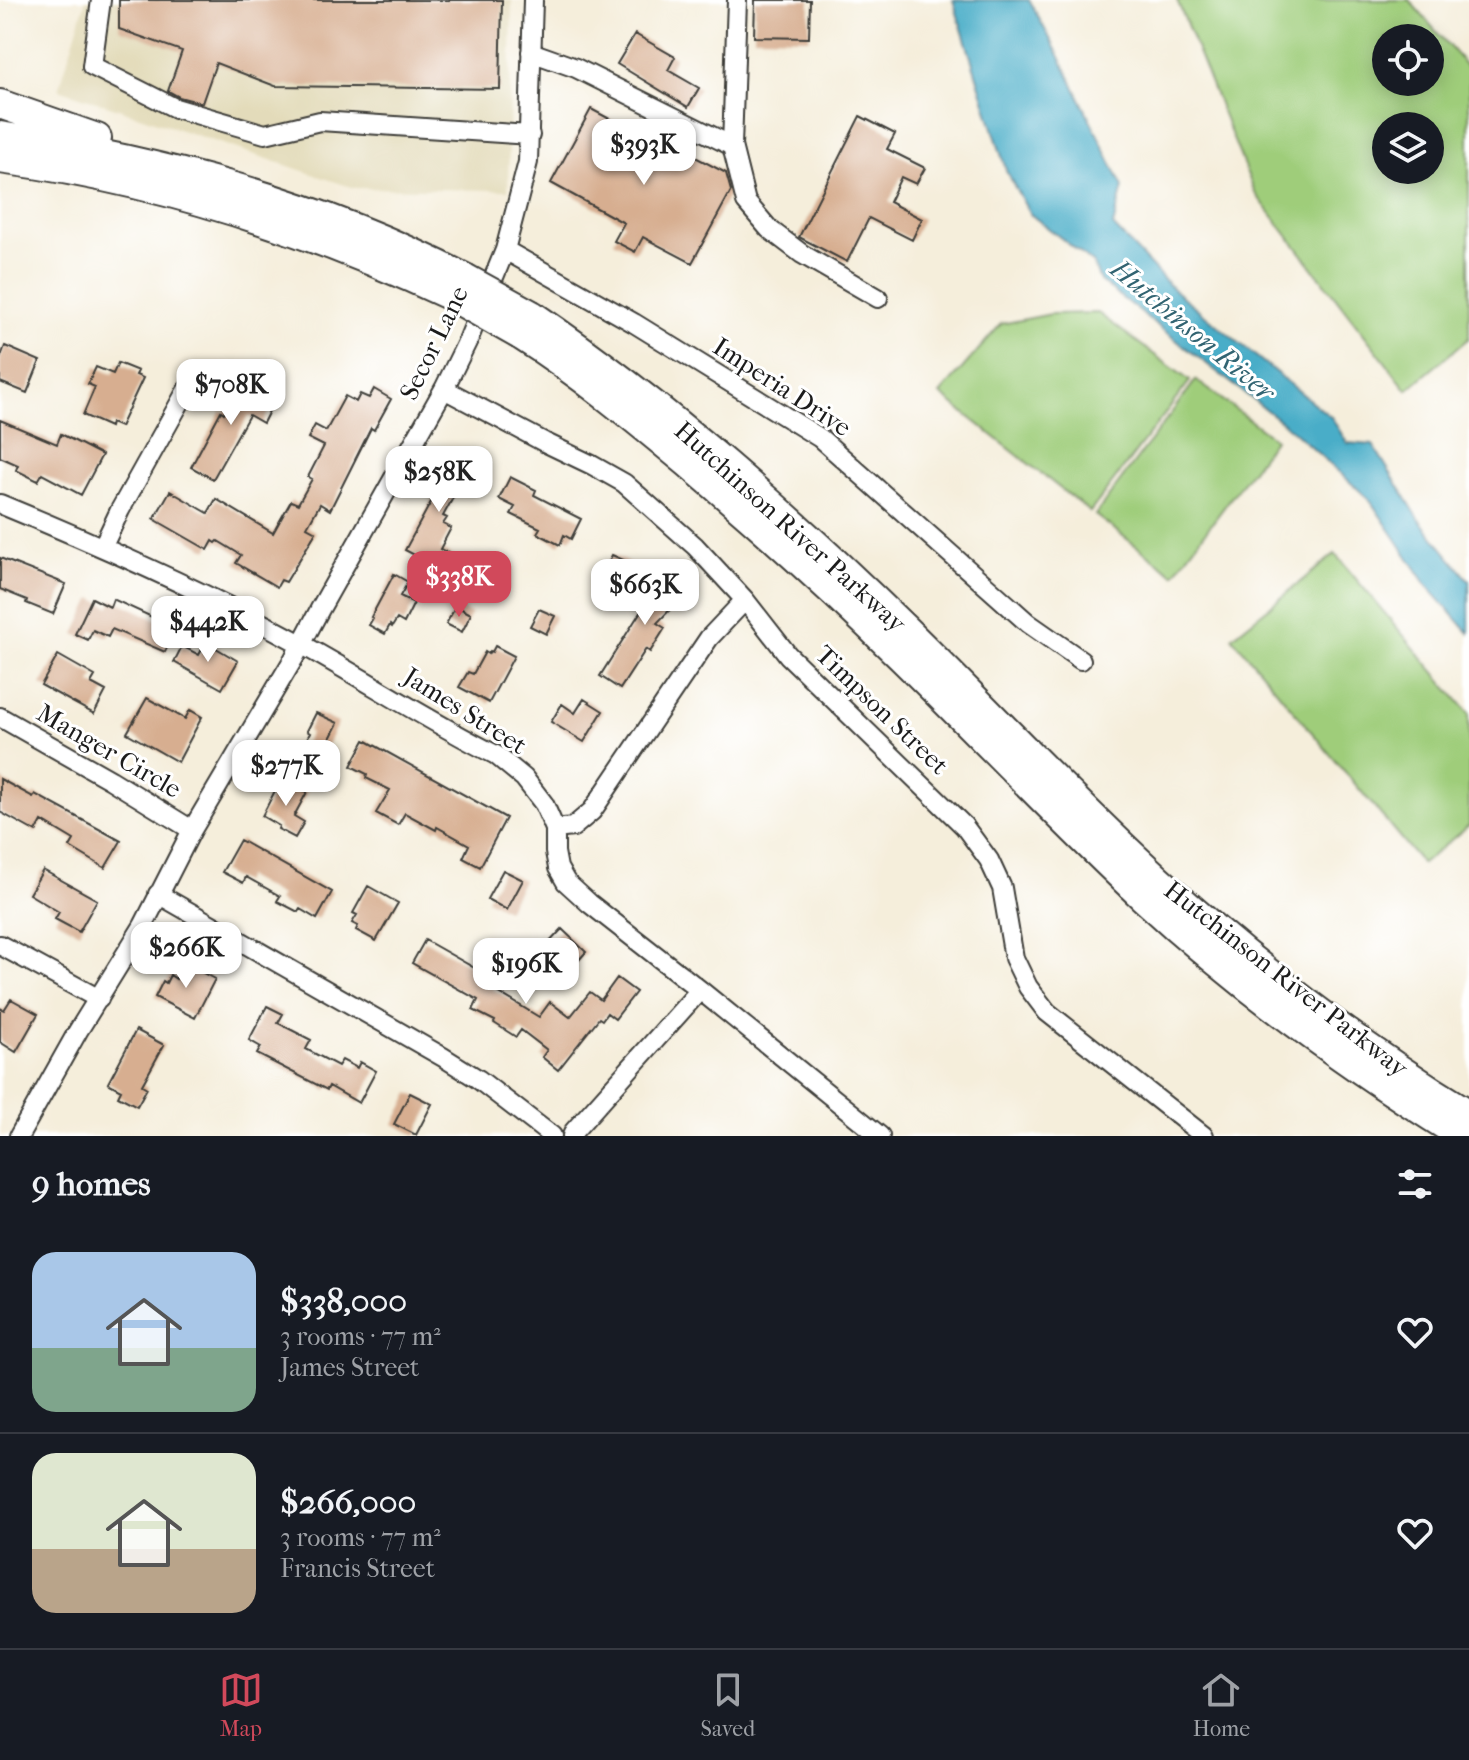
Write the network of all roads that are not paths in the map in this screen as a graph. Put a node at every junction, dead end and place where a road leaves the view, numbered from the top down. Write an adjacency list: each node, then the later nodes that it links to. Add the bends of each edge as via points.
1 (101, 0): 6 (street, via 92,66 175,108 265,134 320,121)
2 (533, 0): 4 (street, Secor Lane)
3 (737, 0): 8 (street)
4 (531, 52): 6 (street, Secor Lane); 8 (street, via 576,68)
5 (0, 104): 10 (highway)
6 (530, 135): 11 (street, Secor Lane)
7 (0, 136): 10 (highway, Hutchinson River Parkway)
8 (732, 146): 13 (street, via 746,202 769,229)
9 (0, 159): 12 (highway, Hutchinson River Parkway, via 95,176 234,211)
10 (159, 167): 12 (highway, Hutchinson River Parkway, via 254,192 374,235)
11 (505, 250): 16 (street, Secor Lane); 21 (street, Imperia Drive, via 820,438 1028,623)
12 (458, 287): 14 (highway, Hutchinson River Parkway, bridge)
13 (878, 298)
14 (526, 325): 29 (highway, Hutchinson River Parkway, via 625,382 794,525 1210,925 1352,1036); 35 (highway, Hutchinson River Parkway, via 807,567 1192,941 1339,1056)
15 (197, 372): 18 (street)
16 (444, 389): 19 (street, Timpson Street, via 624,483 695,546); 20 (street, Secor Lane)
17 (0, 504): 18 (street, James Street)
18 (103, 546): 20 (street, James Street)
19 (745, 600): 23 (street, via 709,638 592,811 573,827); 34 (street, Timpson Street, via 788,655 981,848 1002,888 1014,958 1047,1012)
20 (301, 644): 23 (street, James Street, via 504,761 544,804); 24 (street, Secor Lane)
21 (1081, 660)
22 (0, 717): 24 (street, Manger Circle)
23 (555, 829): 27 (street, James Street, via 558,868 566,882)
24 (192, 830): 25 (street, Secor Lane)
25 (158, 894): 28 (street, Secor Lane); 32 (street, via 443,1057)
26 (0, 945): 28 (street)
27 (700, 990): 30 (street, James Street); 33 (street)
28 (99, 999): 31 (street, Secor Lane)
29 (1469, 1114)
30 (869, 1133)
31 (19, 1136)
32 (552, 1136)
33 (572, 1136)
34 (1204, 1136)
35 (1462, 1136)

